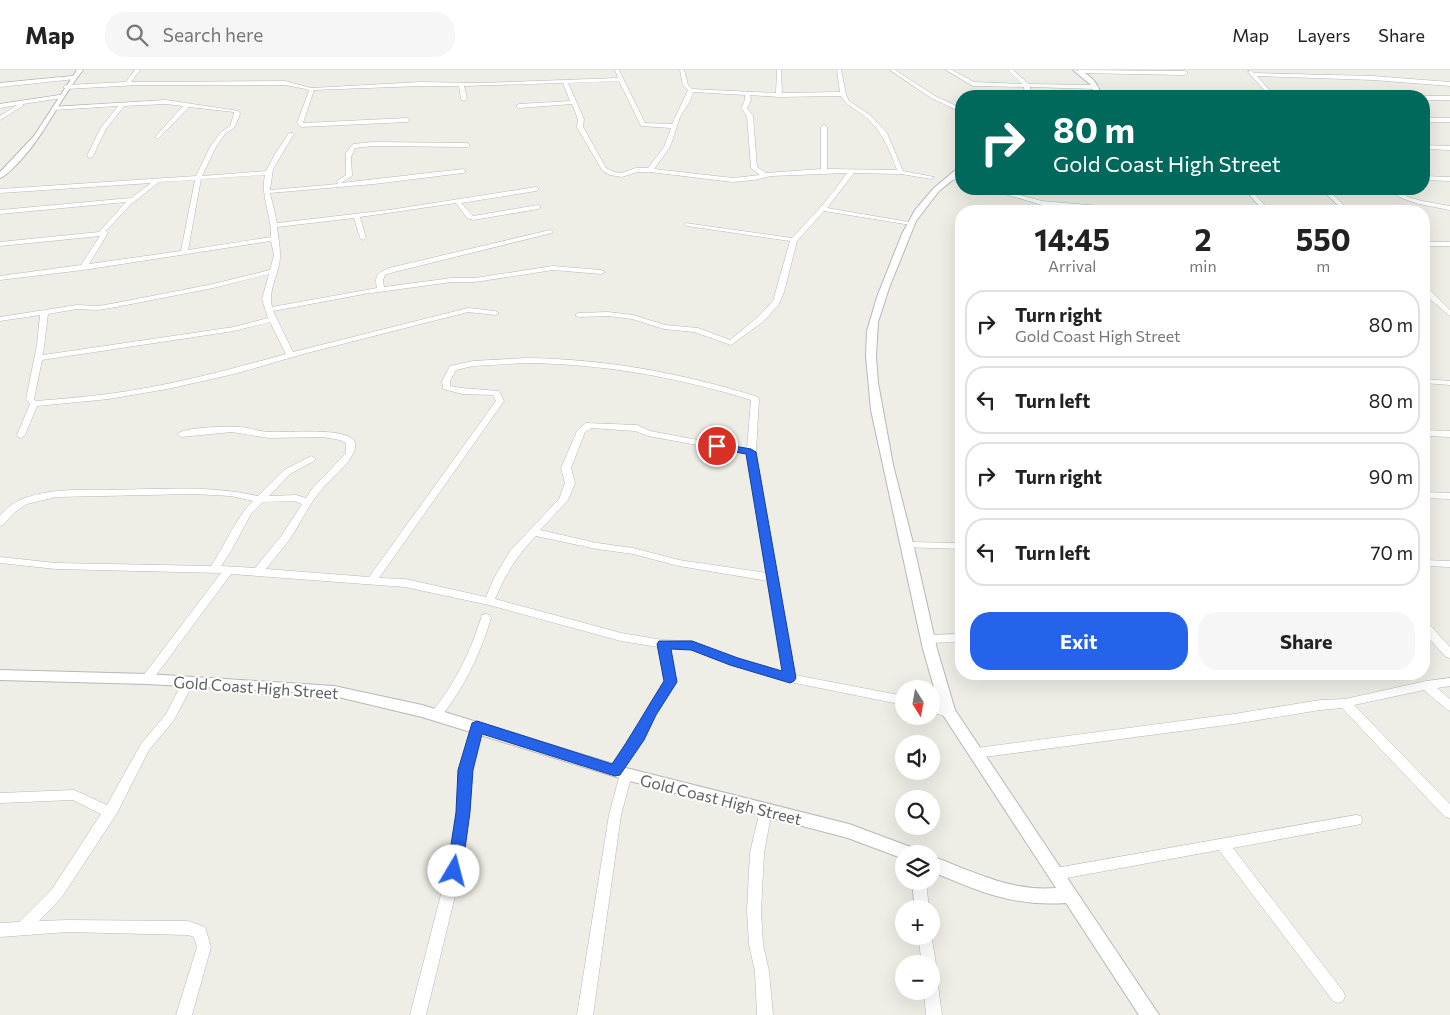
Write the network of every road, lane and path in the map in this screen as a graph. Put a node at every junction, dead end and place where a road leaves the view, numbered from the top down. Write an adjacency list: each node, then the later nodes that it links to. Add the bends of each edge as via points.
1 (0, 70): 2 (street)
2 (6, 70)
3 (80, 70): 15 (street)
4 (138, 70): 19 (street)
5 (617, 70): 16 (street)
6 (682, 70): 25 (street, via 686,85)
7 (779, 70): 32 (street)
8 (840, 70): 31 (street)
9 (892, 70): 43 (street)
10 (948, 70): 22 (street, via 972,84)
11 (1010, 70): 22 (street)
12 (1078, 71): 14 (street); 28 (street)
13 (1251, 72): 20 (street); 29 (street)
14 (1185, 73)
15 (73, 78): 18 (street); 23 (street)
16 (621, 79): 17 (street); 49 (street, via 643,125)
17 (565, 82): 21 (street); 37 (street)
18 (0, 84)
19 (128, 84): 23 (street); 24 (street, via 285,82)
20 (1450, 84)
21 (461, 85): 24 (street); 36 (street)
22 (1027, 85): 26 (street); 27 (street)
23 (66, 87): 33 (street)
24 (311, 89): 46 (street, via 301,125)
25 (691, 90): 30 (street); 49 (street)
26 (1027, 90)
27 (1078, 90)
28 (1096, 90)
29 (1266, 90)
30 (747, 93): 32 (street); 63 (street, via 744,108 750,116 754,168)
31 (843, 94): 32 (street); 61 (street, via 847,102 868,116 884,134)
32 (779, 95)
33 (60, 97): 38 (street); 44 (street)
34 (1430, 98): 35 (street)
35 (1450, 98)
36 (464, 99)
37 (572, 102): 42 (street); 57 (street, via 580,127 604,169 622,175)
38 (24, 103): 41 (street); 45 (street)
39 (123, 104): 40 (street); 44 (street); 56 (street, via 104,129)
40 (188, 104): 52 (street); 66 (street, via 237,113 232,127 213,147)
41 (0, 106)
42 (519, 106)
43 (955, 107)
44 (54, 108): 64 (street, via 35,138)
45 (0, 118)
46 (407, 120)
47 (1430, 120): 48 (street)
48 (1450, 120)
49 (675, 126): 57 (street, via 667,148)
50 (824, 127): 59 (street)
51 (291, 134): 62 (street, via 273,161)
52 (158, 137)
53 (467, 145): 71 (street, via 353,146 348,152 349,176)
54 (1430, 147): 55 (street)
55 (1450, 148)
56 (90, 156)
57 (650, 170): 63 (street, via 726,179)
58 (463, 171): 71 (street)
59 (824, 171): 60 (street); 63 (street)
60 (852, 171): 61 (street); 86 (street)
61 (901, 172): 65 (street)
62 (270, 173): 66 (street); 74 (street)
63 (764, 175)
64 (0, 176)
65 (931, 177)
66 (198, 178): 70 (street); 100 (street)
67 (955, 178): 90 (street, via 931,195)
68 (1430, 178): 69 (street)
69 (1450, 179)
70 (157, 181): 73 (street); 79 (street)
71 (332, 185): 74 (street)
72 (536, 189): 80 (street)
73 (0, 191)
74 (266, 192): 91 (street)
75 (1013, 195): 81 (street)
76 (1252, 195): 82 (street)
77 (1330, 195): 83 (street)
78 (1402, 195): 85 (street)
79 (132, 200): 87 (street); 92 (street)
80 (457, 201): 84 (street, via 473,218); 88 (street)
81 (1065, 205)
82 (1262, 205)
83 (1341, 205)
84 (538, 207)
85 (1450, 208)
86 (821, 209): 90 (street); 96 (street)
87 (0, 212)
88 (356, 215): 91 (street); 94 (street)
89 (688, 224): 96 (street)
90 (909, 224): 131 (street, via 877,312 871,353 883,446)
91 (276, 225): 95 (street)
92 (102, 232): 97 (street); 101 (street, via 105,234)
93 (550, 232): 105 (street, via 392,270 382,274 379,280)
94 (364, 238)
95 (274, 239): 100 (street); 102 (street, via 277,255)
96 (794, 240): 111 (street, via 776,302 731,343 695,330 664,327 633,317)
97 (0, 244)
98 (1430, 244): 99 (street)
99 (1450, 244)
100 (184, 251): 101 (street)
101 (83, 268): 104 (street)
102 (274, 271): 107 (street, via 266,294); 108 (street, via 116,305)
103 (601, 272): 105 (street, via 553,268)
104 (0, 278)
105 (381, 290): 107 (street)
106 (1430, 295): 110 (street)
107 (269, 310): 113 (street)
108 (44, 312): 112 (street); 115 (street, via 44,336)
109 (495, 313): 114 (street, via 468,310)
110 (1450, 314)
111 (579, 315)
112 (0, 319)
113 (273, 319): 114 (street); 115 (street, via 234,329)
114 (291, 355): 118 (street, via 168,386)
115 (38, 358): 118 (street, via 30,399)
116 (1430, 381): 117 (street)
117 (1450, 383)
118 (34, 404): 122 (street)
119 (1430, 433): 121 (street)
120 (180, 434): 128 (street, via 232,430 263,435 335,436 351,442 350,454)
121 (1450, 434)
122 (22, 435)
123 (751, 452): 130 (street, via 648,433 637,428 590,425 581,431 566,468 570,483 564,500); 139 (street); 140 (street, via 755,399 722,388 624,367 538,360 457,366 449,373 446,387 496,393 500,401)
124 (311, 459): 127 (street, via 287,472)
125 (1430, 495): 126 (street)
126 (1450, 496)
127 (259, 499): 128 (street, via 285,498); 129 (street, via 193,490 56,494 17,504); 136 (street, via 247,512)
128 (307, 502): 138 (street, via 286,537)
129 (0, 523)
130 (533, 532): 139 (street, via 679,563); 141 (street, via 514,553)
131 (907, 545): 132 (street); 145 (street)
132 (955, 546)
133 (0, 560): 136 (street, via 56,566)
134 (1430, 563): 135 (street)
135 (1450, 564)
136 (213, 570): 137 (street)
137 (228, 571): 138 (street); 150 (street)
138 (258, 572): 140 (street)
139 (773, 578): 149 (street)
140 (372, 579): 141 (street, via 414,584)
141 (489, 601): 146 (street, via 601,632)
142 (486, 618): 159 (street, via 477,649 462,679)
143 (1430, 632): 147 (street)
144 (955, 638): 145 (street)
145 (927, 639): 158 (street)
146 (663, 644): 149 (street, via 692,645 734,662); 162 (street, via 670,682)
147 (1450, 654)
148 (0, 675): 150 (street, Gold Coast High Street)
149 (790, 678): 154 (street)
150 (146, 679): 151 (street, Gold Coast High Street)
151 (188, 682): 159 (street, Gold Coast High Street, via 334,691); 165 (street, via 170,717 145,746)
152 (1450, 682): 153 (street)
153 (1426, 685): 155 (street); 156 (street)
154 (895, 699)
155 (1345, 703): 161 (street); 166 (street)
156 (1450, 706)
157 (940, 710): 158 (street)
158 (948, 712): 161 (street)
159 (436, 715): 160 (street, Gold Coast High Street)
160 (477, 727): 162 (street, Gold Coast High Street); 178 (street, via 466,770 454,871)
161 (977, 753): 171 (street)
162 (621, 772): 164 (street, Gold Coast High Street); 179 (street)
163 (0, 798): 165 (street, via 74,795)
164 (766, 810): 169 (street, Gold Coast High Street, via 849,831); 180 (street, via 757,853 754,910)
165 (109, 812): 173 (street, via 57,893)
166 (1450, 813)
167 (1356, 820): 168 (street)
168 (1222, 845): 171 (street); 175 (street)
169 (895, 848)
170 (940, 867): 172 (street, via 1009,894 1046,898)
171 (1056, 874): 172 (street)
172 (1069, 895): 182 (street)
173 (23, 928): 174 (street); 177 (street, via 188,928 200,932 204,947)
174 (0, 930)
175 (1338, 996)
176 (932, 1000): 181 (street)
177 (184, 1015)
178 (418, 1015)
179 (585, 1015)
180 (765, 1015)
181 (934, 1015)
182 (1150, 1015)

